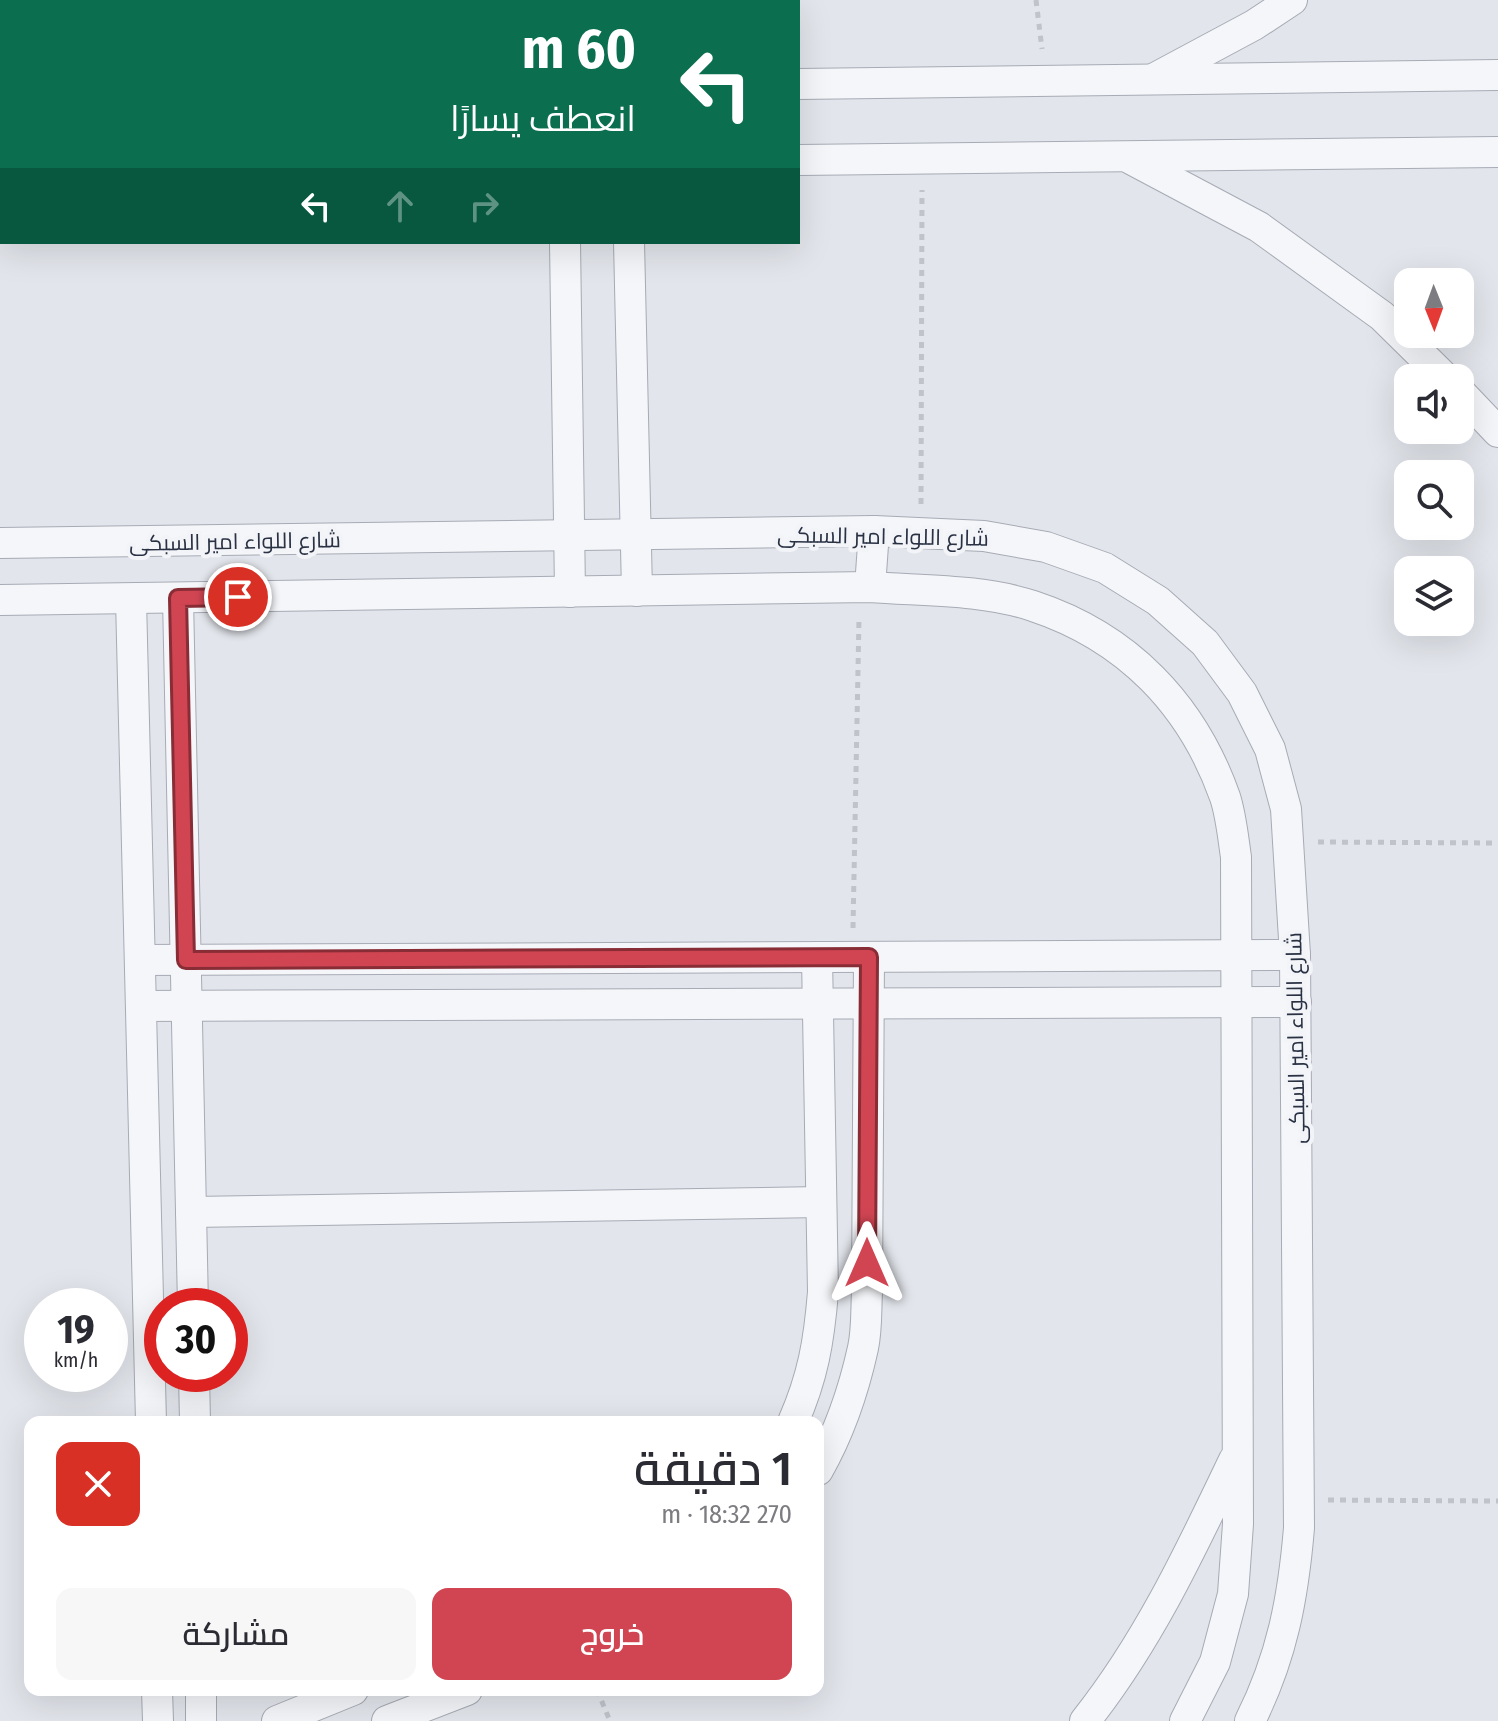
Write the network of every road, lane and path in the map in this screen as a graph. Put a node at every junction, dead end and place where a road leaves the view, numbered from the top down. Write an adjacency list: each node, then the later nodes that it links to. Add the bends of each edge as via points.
1 (1036, 0): 5 (path)
2 (1292, 0): 4 (street)
3 (1498, 75): 4 (street)
4 (1150, 80): 5 (street)
5 (1047, 81): 6 (street)
6 (800, 84)
7 (1498, 152): 8 (street)
8 (1125, 157): 9 (street); 13 (street, via 1259,227 1382,316)
9 (923, 159): 10 (street); 17 (path)
10 (800, 160)
11 (565, 244): 19 (street)
12 (629, 244): 18 (street)
13 (1431, 364)
14 (1474, 407): 15 (street)
15 (1498, 432)
16 (874, 531): 17 (street, شارع اللواء امير السبكى); 18 (street, شارع اللواء امير السبكى); 21 (street)
17 (921, 533): 27 (street, شارع اللواء امير السبكى, via 984,536 1046,547 1105,568 1158,601 1205,643 1242,693 1270,749)
18 (636, 536): 19 (street, شارع اللواء امير السبكى); 22 (street)
19 (569, 537): 20 (street, شارع اللواء امير السبكى); 23 (street)
20 (0, 543)
21 (865, 588): 22 (street); 30 (street, via 975,595 1032,605 1085,627 1133,659 1173,699 1205,747 1226,800 1236,857); 32 (path)
22 (637, 591): 23 (street)
23 (570, 592): 24 (street)
24 (178, 598): 25 (street); 34 (street)
25 (131, 599): 26 (street); 33 (street)
26 (0, 600)
27 (1289, 842): 28 (path); 29 (street, شارع اللواء امير السبكى)
28 (1498, 843)
29 (1295, 955): 30 (street); 36 (street, شارع اللواء امير السبكى)
30 (1237, 956): 32 (street); 35 (street)
31 (817, 957): 32 (street); 34 (street); 37 (street)
32 (861, 957): 38 (street)
33 (140, 960): 34 (street); 39 (street)
34 (186, 960): 40 (street)
35 (1237, 1002): 36 (street); 38 (street); 48 (street)
36 (1296, 1002): 50 (street, شارع اللواء امير السبكى)
37 (818, 1004): 38 (street); 40 (street); 41 (street)
38 (869, 1004): 49 (street, via 863,1345)
39 (141, 1006): 40 (street); 45 (street)
40 (187, 1006): 42 (street)
41 (821, 1202): 42 (street); 47 (street, via 819,1344)
42 (191, 1212): 43 (street)
43 (193, 1288)
44 (194, 1392): 46 (street)
45 (151, 1416)
46 (195, 1416)
47 (796, 1416)
48 (1237, 1454): 62 (street, via 1176,1582); 63 (street, via 1233,1594 1215,1662)
49 (824, 1460)
50 (1299, 1500): 51 (path); 64 (street, شارع اللواء امير السبكى, via 1293,1594 1277,1658)
51 (1498, 1501)
52 (157, 1696): 57 (street)
53 (201, 1696): 58 (street)
54 (338, 1696): 59 (street)
55 (452, 1696): 60 (street)
56 (600, 1696): 61 (path)
57 (158, 1721)
58 (201, 1721)
59 (277, 1721)
60 (387, 1721)
61 (610, 1721)
62 (1085, 1721)
63 (1185, 1721)
64 (1250, 1721)

